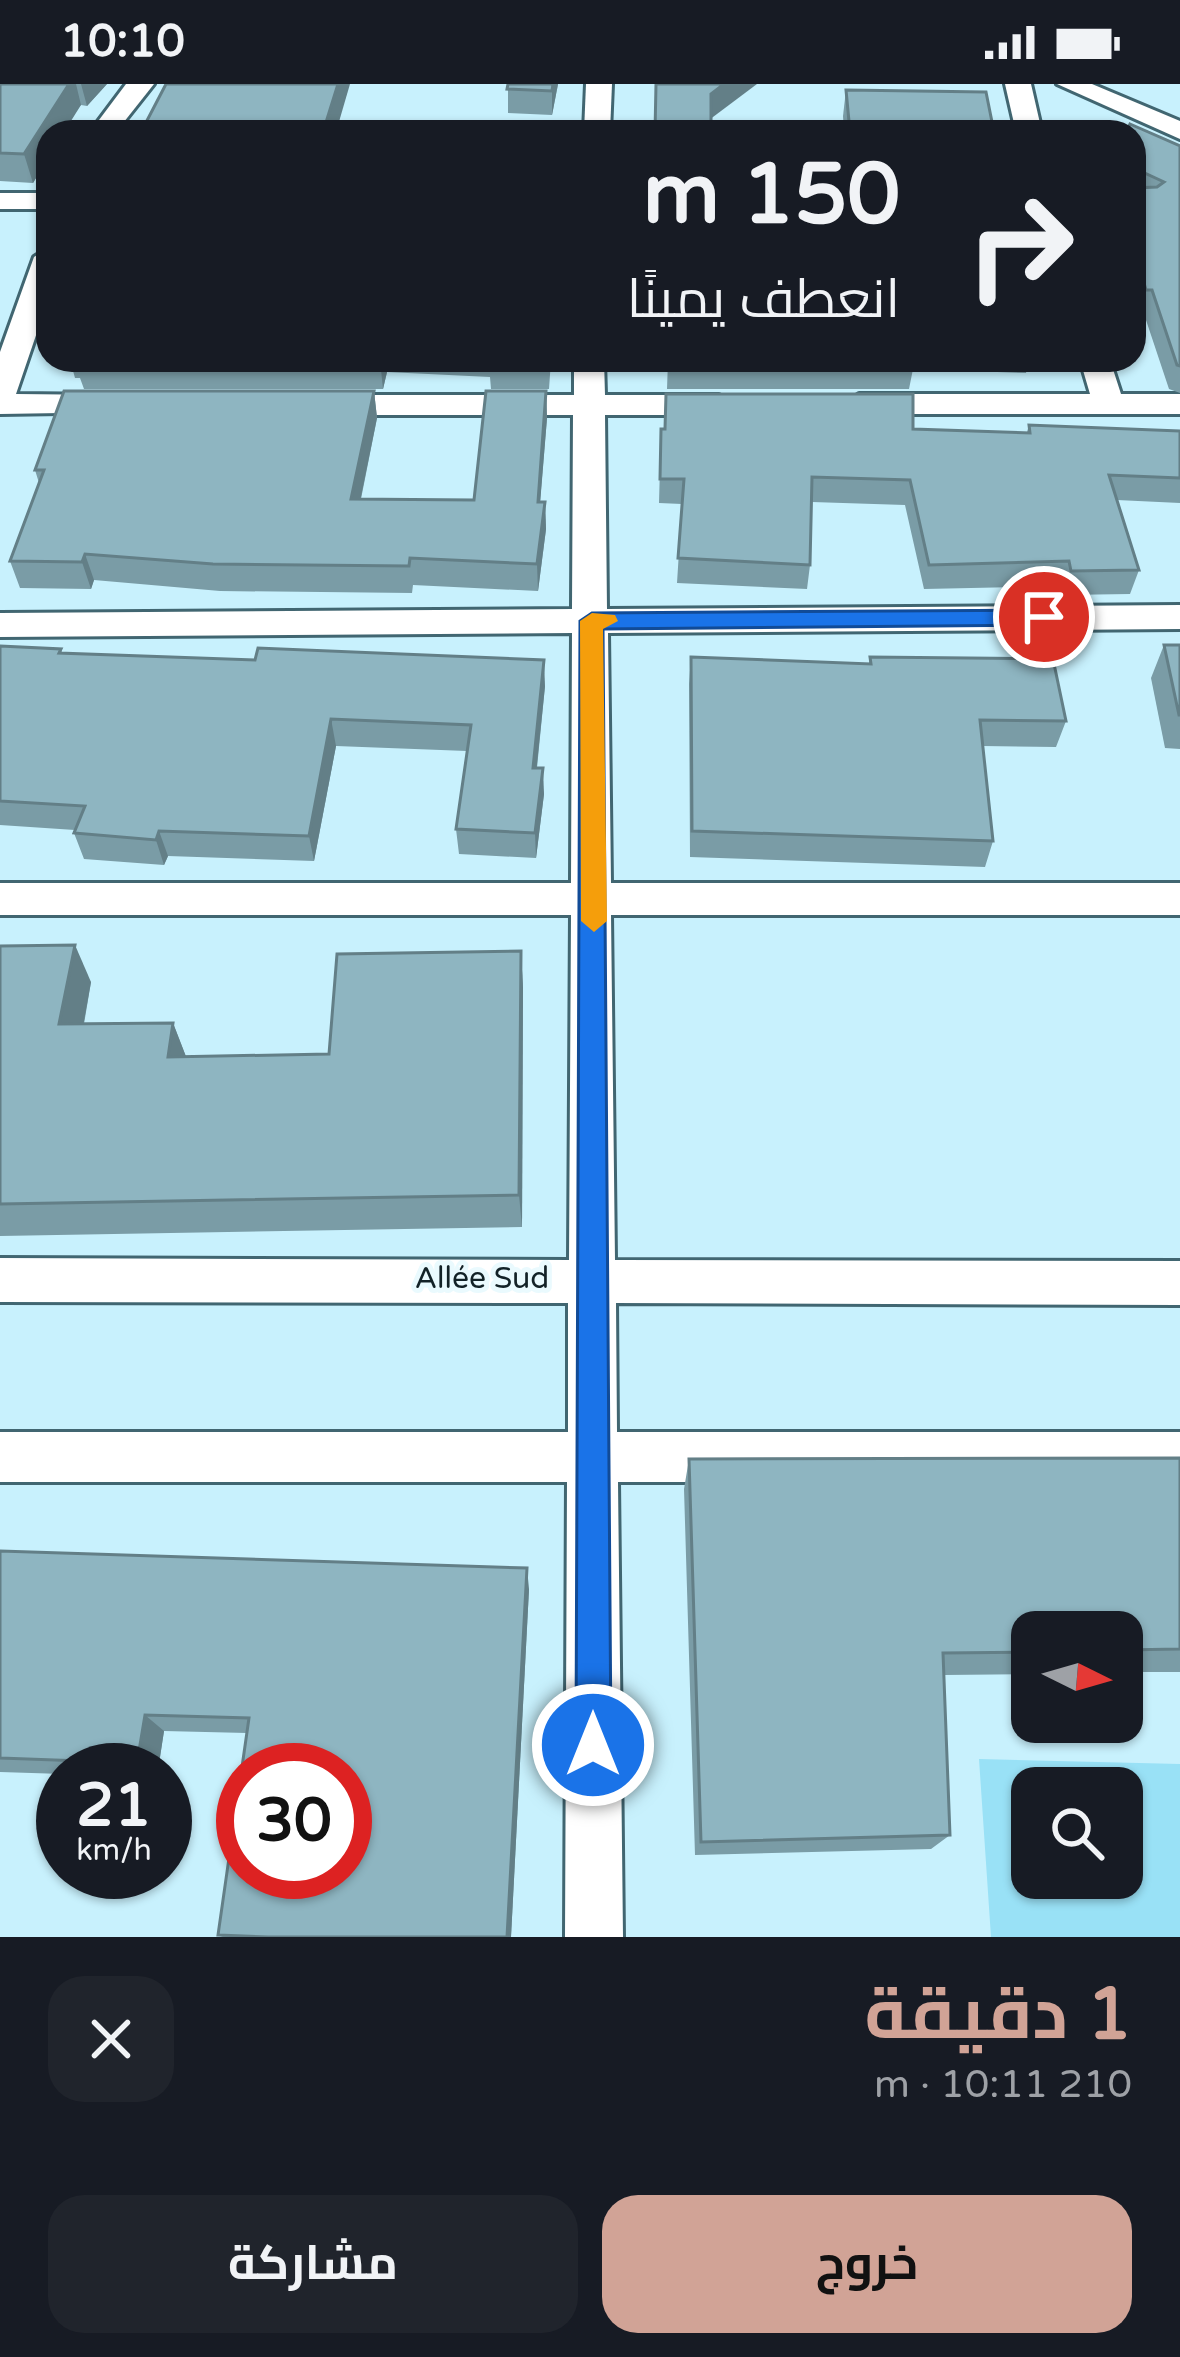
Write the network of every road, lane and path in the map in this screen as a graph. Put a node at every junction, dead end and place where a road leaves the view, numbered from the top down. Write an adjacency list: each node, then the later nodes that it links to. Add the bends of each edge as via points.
1 (141, 84): 5 (street)
2 (599, 84): 6 (street)
3 (1018, 84): 7 (street)
4 (1070, 84): 8 (street)
5 (111, 120)
6 (598, 120)
7 (1026, 120)
8 (1180, 131)
9 (0, 201): 10 (street)
10 (36, 201)
11 (36, 292): 14 (street)
12 (588, 372): 21 (street)
13 (1099, 372): 15 (street)
14 (0, 400): 19 (street)
15 (1108, 402): 17 (street); 18 (street)
16 (753, 404): 21 (street)
17 (824, 404)
18 (1180, 404)
19 (141, 405)
20 (282, 405): 21 (street)
21 (587, 406): 23 (street)
22 (1180, 617): 23 (street)
23 (592, 621): 24 (street); 27 (street)
24 (0, 625)
25 (0, 899): 27 (street)
26 (1180, 899): 27 (street)
27 (594, 900): 28 (street)
28 (594, 1278): 29 (street, Allée Sud); 30 (street, Allée Sud); 33 (street)
29 (0, 1280)
30 (1180, 1283)
31 (0, 1456): 33 (street)
32 (1180, 1457): 33 (street)
33 (592, 1458): 34 (street)
34 (594, 1937)

